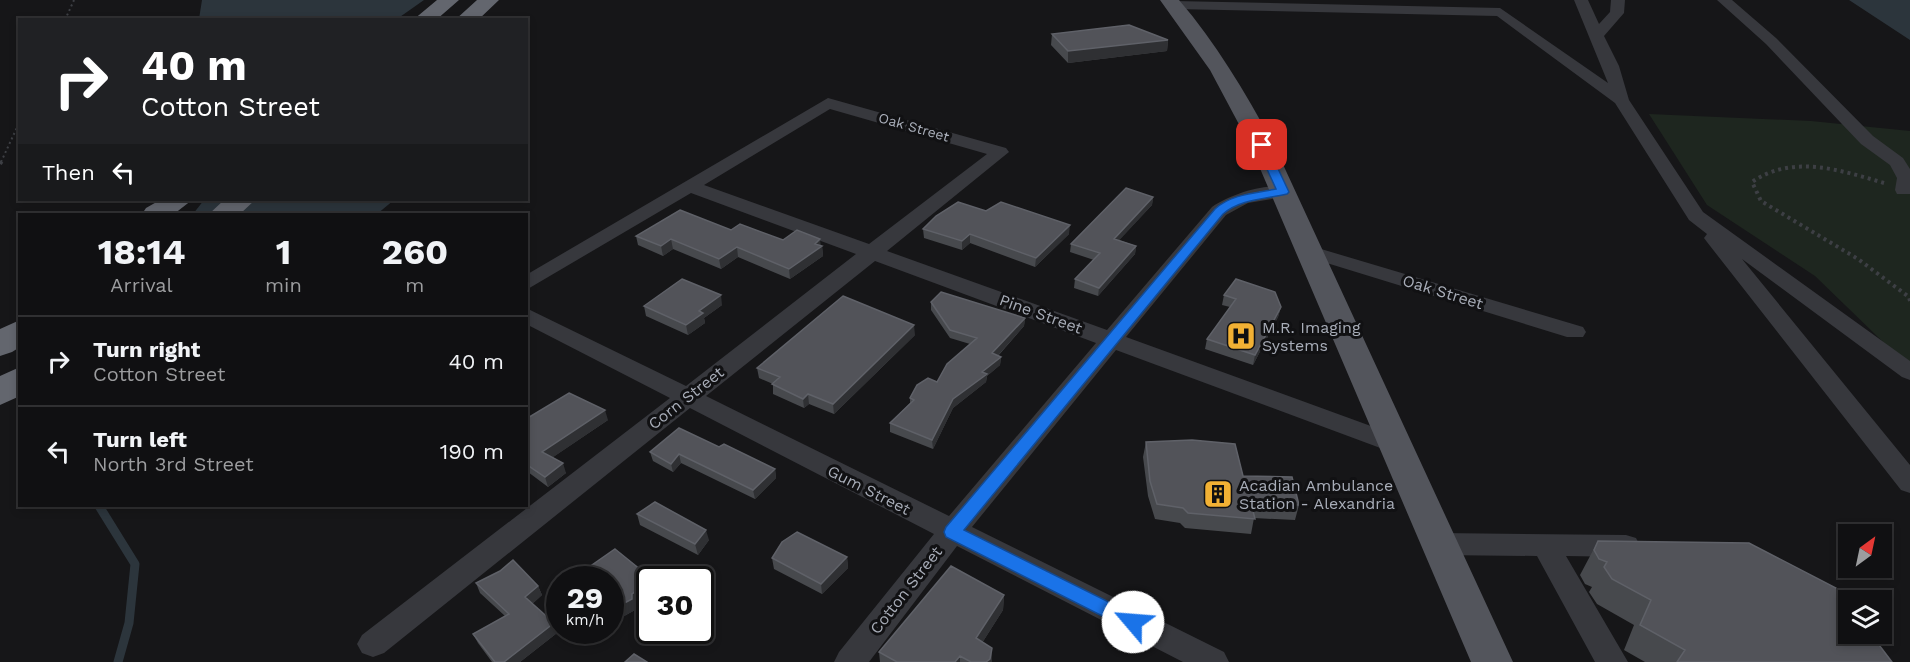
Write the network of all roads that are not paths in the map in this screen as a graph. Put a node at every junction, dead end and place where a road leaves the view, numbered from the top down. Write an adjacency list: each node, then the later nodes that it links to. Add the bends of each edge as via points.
1 (449, 0): 9 (highway)
2 (491, 0): 8 (highway)
3 (1581, 0): 10 (street)
4 (1618, 0): 10 (street, via 1617,13)
5 (1724, 0): 14 (street, via 1772,41 1867,140 1897,162 1906,178)
6 (1172, 3): 7 (street); 15 (main road, via 1230,81)
7 (1499, 6): 11 (street)
8 (468, 17)
9 (426, 18)
10 (1597, 35): 11 (street)
11 (1621, 100): 22 (street)
12 (1000, 152): 13 (street, Oak Street, via 828,103); 24 (street, Corn Street)
13 (690, 186): 24 (street, Pine Street); 25 (street)
14 (1904, 190)
15 (1283, 192): 23 (main road); 31 (street, Cotton Street, via 1227,204)
16 (176, 201): 19 (highway)
17 (185, 201): 20 (highway)
18 (240, 201): 21 (highway)
19 (158, 213)
20 (168, 213)
21 (223, 213)
22 (1696, 216): 33 (street); 38 (street)
23 (1311, 252): 30 (street, Oak Street); 37 (main road)
24 (874, 253): 31 (street, Pine Street); 36 (street, Corn Street)
25 (528, 283)
26 (18, 309): 28 (highway)
27 (528, 316): 36 (street, Gum Street)
28 (0, 322)
29 (18, 332): 32 (highway)
30 (1575, 332)
31 (1112, 340): 37 (street, Pine Street); 39 (street, Cotton Street)
32 (0, 345)
33 (1910, 372)
34 (18, 380): 35 (highway)
35 (0, 393)
36 (687, 397): 39 (street, Gum Street); 43 (street, Corn Street)
37 (1392, 443): 40 (main road)
38 (1910, 483)
39 (952, 532): 44 (street, Cotton Street); 45 (street, Gum Street)
40 (1439, 544): 41 (street); 46 (main road)
41 (1545, 545): 42 (street); 47 (street)
42 (1647, 546)
43 (374, 644)
44 (850, 662)
45 (1213, 662)
46 (1492, 662)
47 (1612, 662)

